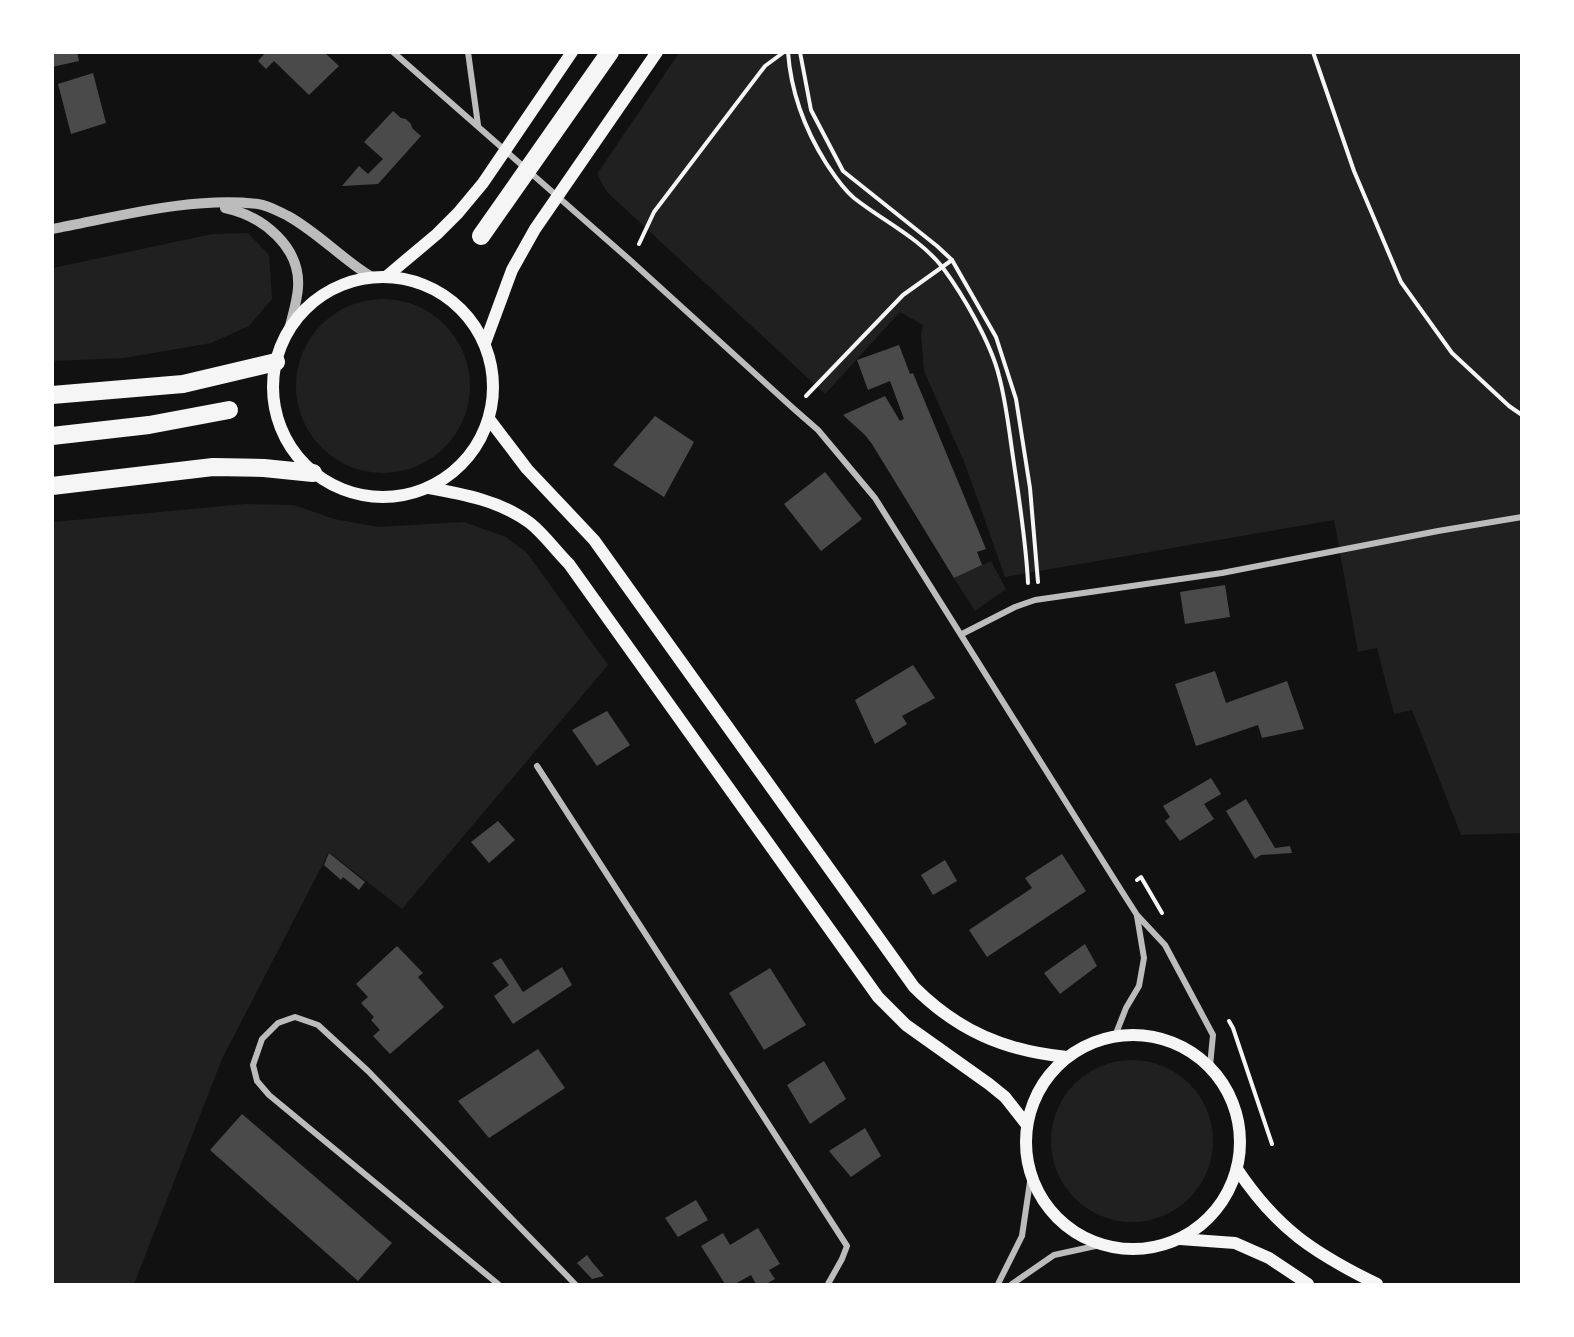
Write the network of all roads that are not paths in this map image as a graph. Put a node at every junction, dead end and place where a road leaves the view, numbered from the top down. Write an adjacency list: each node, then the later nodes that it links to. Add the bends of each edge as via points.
1 (393, 52): 6 (street)
2 (468, 52): 6 (street)
3 (572, 52): 11 (main road, via 483,183 437,234)
4 (610, 52): 9 (highway)
5 (657, 52): 13 (main road, via 535,229 512,270)
6 (478, 126): 23 (street, via 818,430 875,498)
7 (205, 203): 8 (street); 10 (street, via 260,204 270,208 289,217); 12 (street, via 237,211 285,242 295,262 298,288)
8 (52, 229)
9 (481, 236)
10 (370, 276): 11 (main road); 12 (main road, via 348,280 330,290 311,304)
11 (387, 276): 13 (main road, via 418,282 446,296 468,317)
12 (289, 330): 14 (main road)
13 (484, 343): 17 (main road, via 493,381)
14 (276, 362): 15 (highway, via 183,384); 19 (main road, via 274,403 287,441)
15 (52, 395)
16 (229, 410): 18 (highway, via 149,425)
17 (489, 419): 21 (main road, via 475,449 451,474); 27 (main road, via 527,470 594,540 914,987 934,1007 985,1038 1037,1054)
18 (52, 436)
19 (313, 473): 20 (highway, via 213,466); 21 (main road, via 338,488 365,496 394,497)
20 (52, 486)
21 (429, 488): 29 (main road, via 467,495 530,523 569,564 878,997 906,1025 1005,1097)
22 (1521, 517): 23 (street, via 1222,573 1035,600)
23 (962, 634): 25 (street)
24 (537, 766): 36 (street, via 847,1246)
25 (1137, 915): 26 (street, via 1144,958 1140,986); 28 (street, via 1165,945 1213,1035)
26 (1115, 1036): 27 (main road, via 1090,1043); 28 (main road, via 1149,1035 1182,1046)
27 (1067, 1057): 29 (main road, via 1048,1076)
28 (1210, 1066): 30 (main road, via 1227,1088 1237,1114 1241,1141)
29 (1027, 1125): 31 (main road)
30 (1237, 1169): 32 (main road, via 1225,1198 1205,1222); 40 (main road, via 1276,1220 1305,1244)
31 (1031, 1175): 33 (main road, via 1041,1198 1057,1218); 37 (street, via 1022,1236)
32 (1179, 1239): 33 (main road, via 1154,1248 1127,1250); 39 (main road, via 1235,1243 1269,1258)
33 (1100, 1245): 38 (street, via 1054,1255)
34 (498, 1284): 35 (street, via 257,1081 253,1065 262,1038 278,1023 295,1017 318,1025 368,1071)
35 (575, 1284)
36 (828, 1284)
37 (998, 1284)
38 (1012, 1284)
39 (1308, 1284)
40 (1377, 1284)

